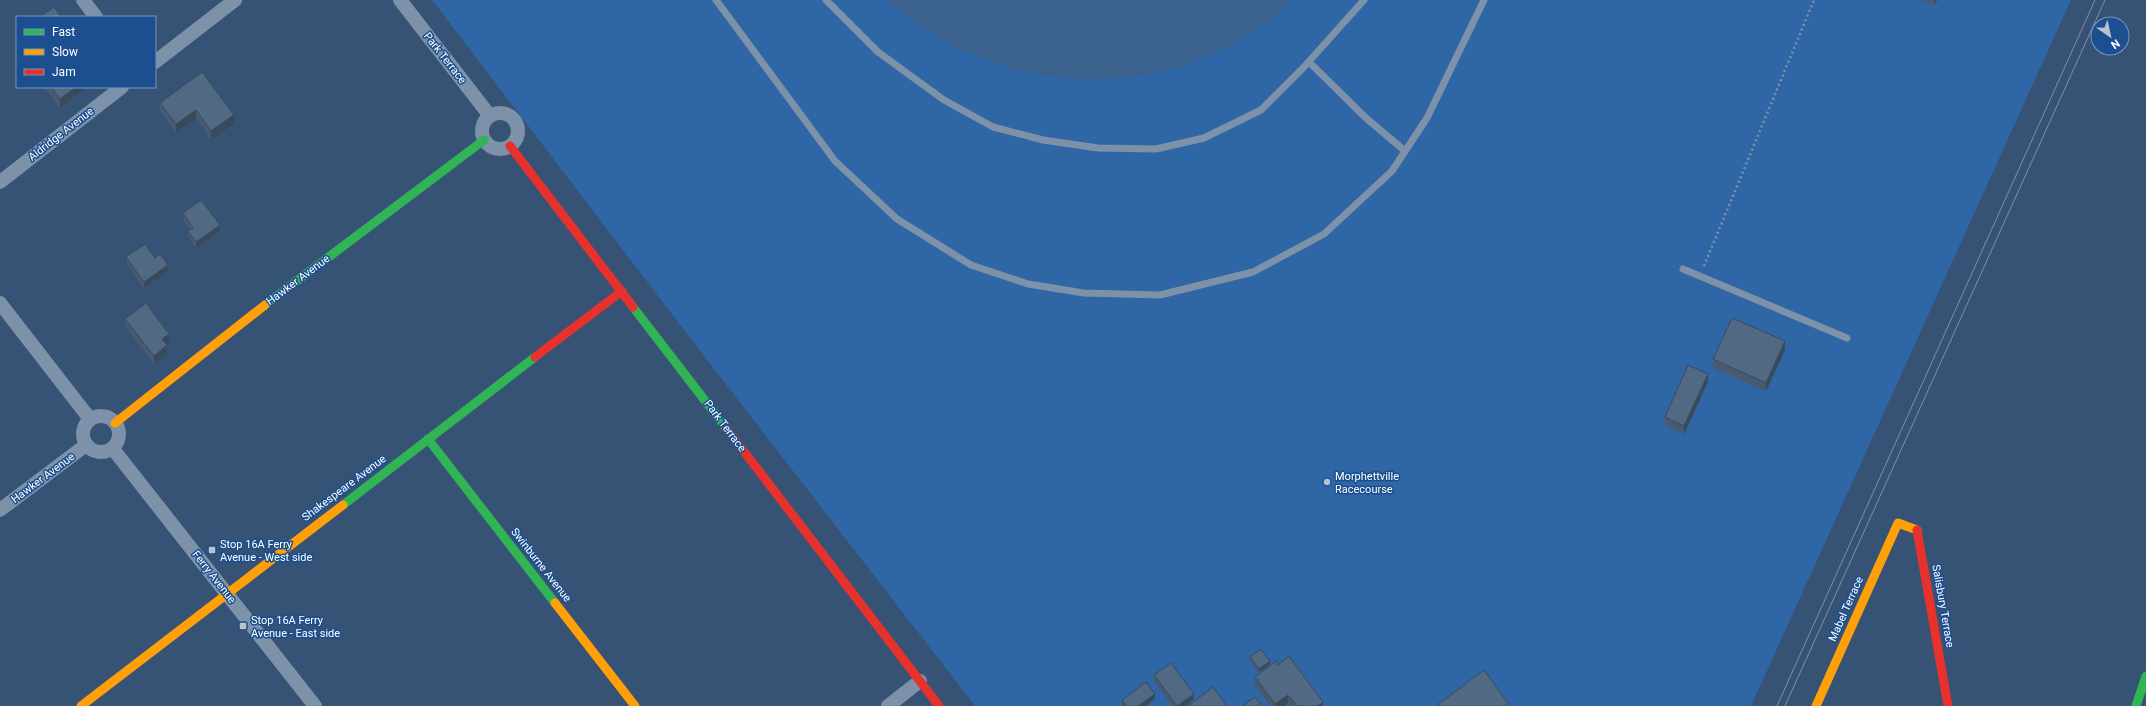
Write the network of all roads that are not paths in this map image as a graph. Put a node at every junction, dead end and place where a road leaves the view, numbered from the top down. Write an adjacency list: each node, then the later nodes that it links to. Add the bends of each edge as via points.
1 (83, 0): 8 (street)
2 (235, 0): 9 (street)
3 (400, 0): 12 (street, Park Terrace)
4 (716, 0): 15 (lane, via 835,162 897,219 970,265 1028,284 1084,293 1160,295 1253,272 1324,234 1392,171)
5 (826, 0): 10 (lane, via 878,52 944,100 993,127 1043,140 1090,146 1156,149 1204,138 1261,110)
6 (1364, 0): 10 (lane)
7 (1484, 0): 15 (lane, via 1427,118)
8 (95, 16)
9 (156, 61)
10 (1309, 62): 15 (lane, via 1366,118)
11 (121, 88): 16 (street, Aldridge Avenue)
12 (490, 116): 13 (street, via 482,129); 14 (street, via 503,113 514,121 517,136)
13 (484, 140): 14 (street, via 494,149); 22 (main road, Hawker Avenue, via 236,326)
14 (510, 146): 18 (main road, Park Terrace)
15 (1405, 151)
16 (0, 182)
17 (1684, 269): 20 (lane)
18 (622, 291): 23 (main road, Shakespeare Avenue); 30 (main road, Park Terrace)
19 (0, 303): 21 (street)
20 (1847, 338)
21 (90, 419): 22 (street, via 103,416); 24 (street, via 82,431)
22 (116, 423): 25 (street, via 119,436)
23 (428, 439): 28 (main road, Shakespeare Avenue); 33 (main road, Swinburne Avenue)
24 (86, 445): 25 (street, via 98,453); 26 (street, Hawker Avenue)
25 (112, 449): 28 (street, Ferry Avenue)
26 (0, 510)
27 (1898, 523): 36 (main road, Mabel Terrace); 37 (main road, Salisbury Terrace, via 1918,531)
28 (226, 593): 31 (main road, Shakespeare Avenue); 32 (street, Ferry Avenue)
29 (2146, 676): 38 (main road)
30 (920, 681): 34 (street); 35 (main road, Park Terrace)
31 (82, 706)
32 (315, 706)
33 (635, 706)
34 (888, 706)
35 (940, 706)
36 (1816, 706)
37 (1948, 706)
38 (2136, 706)

